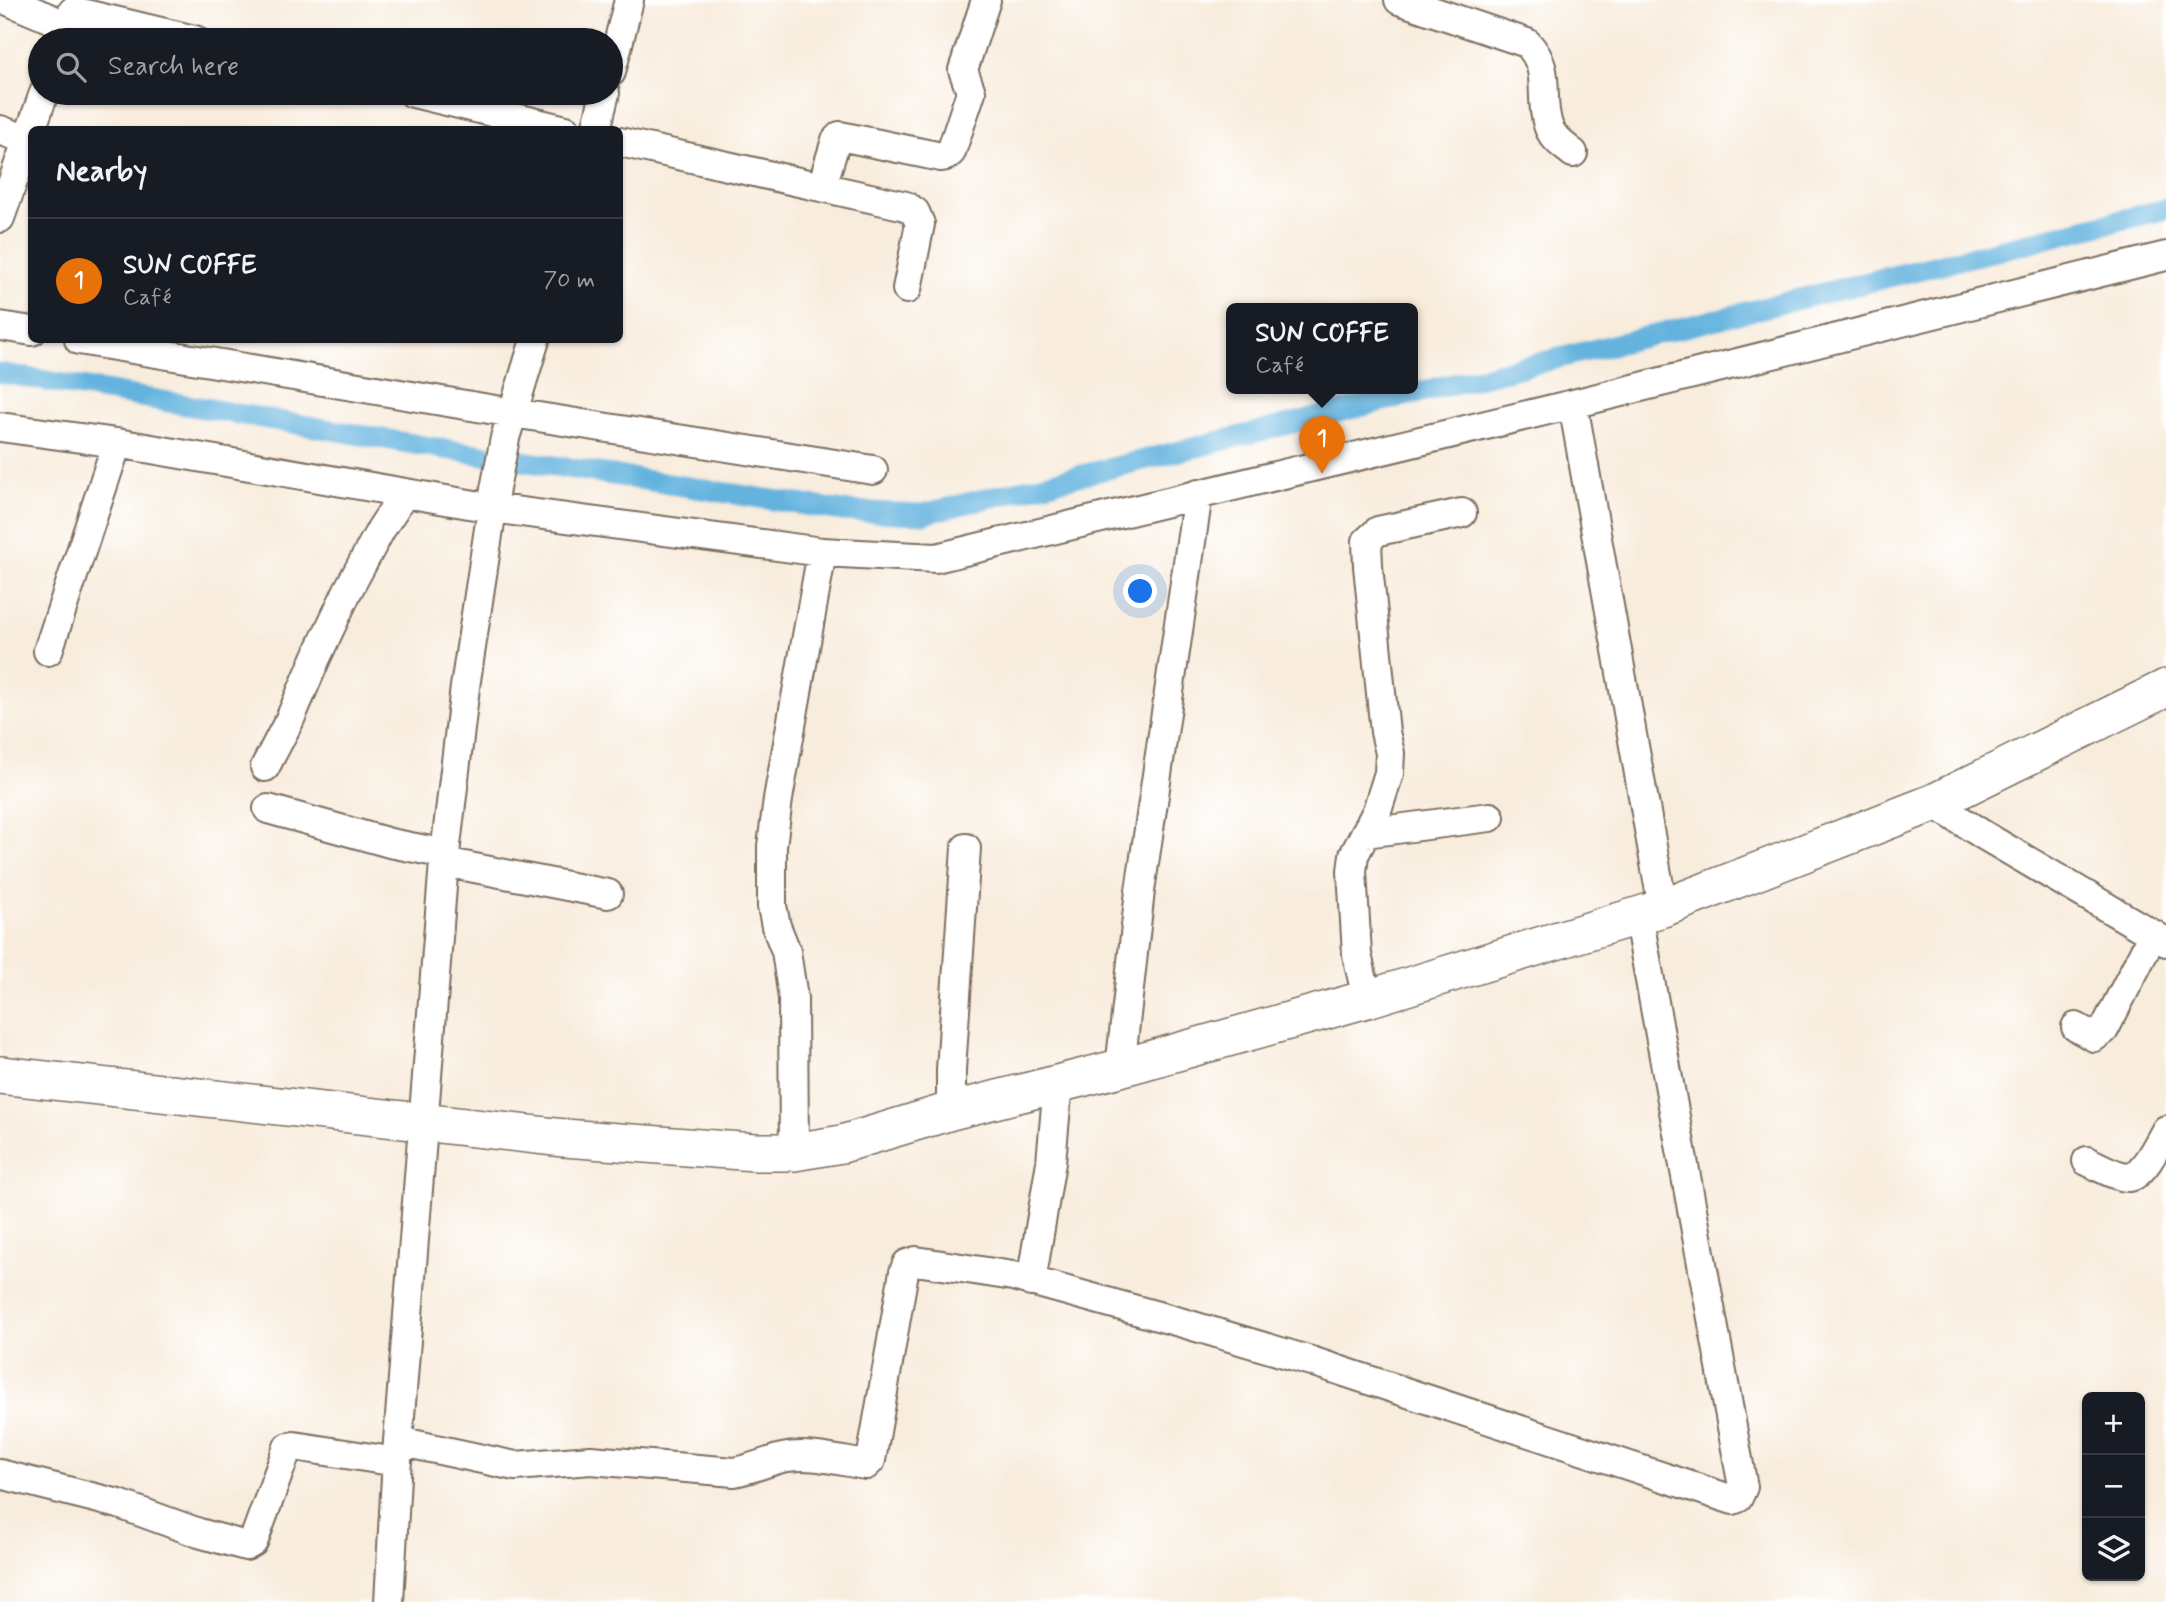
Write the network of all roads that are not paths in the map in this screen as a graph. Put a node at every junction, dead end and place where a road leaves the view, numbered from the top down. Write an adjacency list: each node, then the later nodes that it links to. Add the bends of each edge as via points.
1 (6, 0): 5 (street)
2 (629, 0): 7 (street)
3 (986, 0): 18 (street, via 963,70 971,92 951,152 941,157 840,136)
4 (1399, 0): 17 (street, via 1527,43 1544,69 1548,126)
5 (70, 19): 6 (street)
6 (124, 28)
7 (622, 28)
8 (40, 105): 11 (street)
9 (463, 105): 12 (street)
10 (602, 105): 13 (street)
11 (32, 126)
12 (549, 126)
13 (597, 126)
14 (0, 130): 15 (street)
15 (27, 140): 19 (street)
16 (623, 143): 18 (street)
17 (1573, 153)
18 (822, 186): 21 (street, via 915,212 920,224)
19 (0, 218)
20 (2166, 256): 26 (street)
21 (907, 289)
22 (0, 326): 23 (street)
23 (28, 330)
24 (94, 343): 27 (street)
25 (534, 343): 27 (street)
26 (1573, 404): 32 (street); 46 (street)
27 (509, 426): 30 (street); 33 (street)
28 (0, 428): 29 (street)
29 (117, 443): 31 (street); 36 (street)
30 (873, 470)
31 (404, 494): 33 (street); 38 (street, via 348,590)
32 (1198, 494): 35 (street, via 936,558); 50 (street, via 1140,891)
33 (493, 499): 35 (street); 44 (street)
34 (1462, 513): 42 (street, via 1378,531 1367,541 1390,753 1383,795)
35 (822, 552): 56 (street, via 772,846 772,906 786,951 793,998)
36 (48, 651)
37 (2166, 688): 39 (main road)
38 (265, 767)
39 (1933, 803): 46 (main road); 47 (street)
40 (268, 809): 44 (street)
41 (1490, 817): 42 (street)
42 (1366, 833): 48 (street, via 1354,855 1352,871 1357,954)
43 (966, 848): 53 (street)
44 (445, 858): 45 (street); 54 (street)
45 (608, 894)
46 (1651, 912): 48 (main road); 58 (street, via 1742,1488 1738,1498 1726,1499 1311,1361)
47 (2159, 938): 49 (street, via 2104,1030 2094,1037)
48 (1367, 999): 50 (main road)
49 (2076, 1027)
50 (1120, 1068): 52 (main road)
51 (1, 1081): 54 (main road)
52 (1059, 1084): 53 (main road); 58 (street)
53 (951, 1111): 56 (main road, via 842,1144)
54 (424, 1123): 56 (main road, via 564,1138); 59 (street)
55 (2166, 1130): 57 (street, via 2136,1174 2128,1177)
56 (794, 1152)
57 (2087, 1161)
58 (1031, 1282): 59 (street, via 915,1261 908,1264 871,1460 866,1465 796,1457 734,1472 591,1460 516,1466)
59 (398, 1452): 60 (street, via 288,1447 255,1537 246,1546 119,1504); 61 (street)
60 (0, 1474)
61 (389, 1602)

